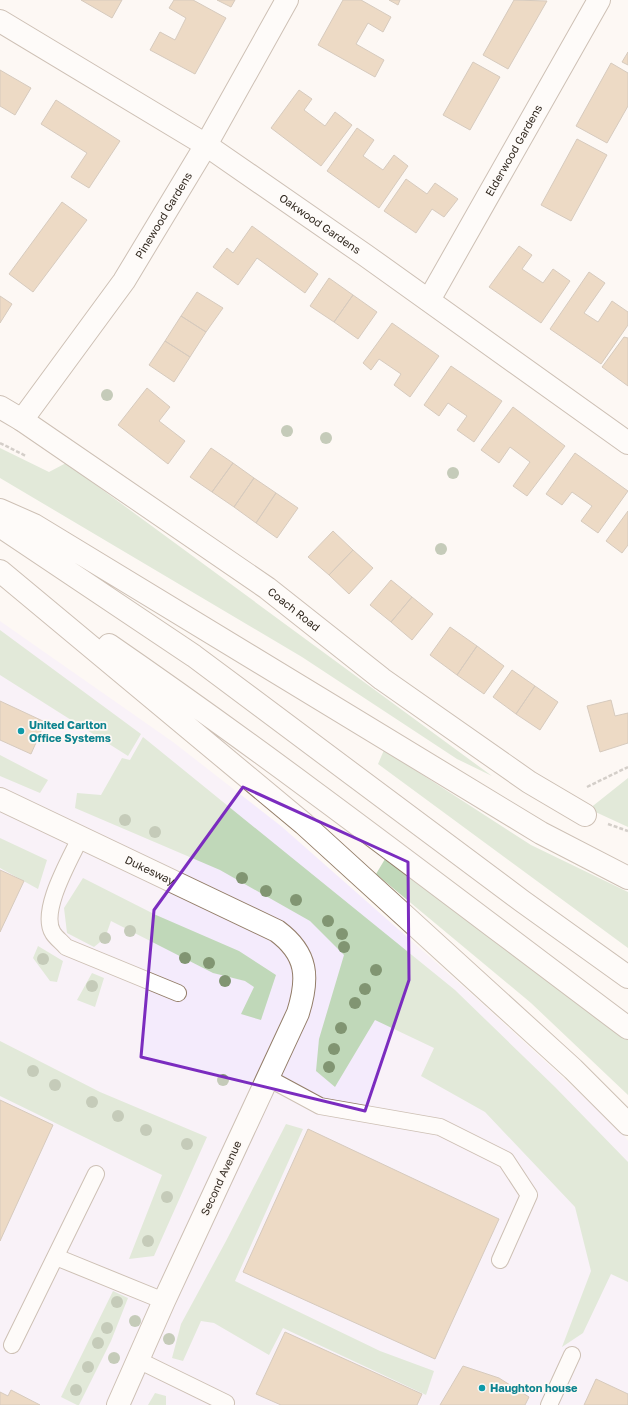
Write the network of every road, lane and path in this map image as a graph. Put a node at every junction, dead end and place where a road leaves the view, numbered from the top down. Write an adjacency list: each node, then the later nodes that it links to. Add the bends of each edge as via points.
1 (287, 0): 4 (main road, Pinewood Gardens)
2 (599, 0): 5 (main road, Elderwood Gardens)
3 (0, 21): 4 (main road, Oakwood Gardens)
4 (206, 145): 5 (main road, Oakwood Gardens); 7 (main road, Pinewood Gardens, via 124,281)
5 (429, 300): 8 (main road, Oakwood Gardens)
6 (0, 407): 7 (main road, Coach Road)
7 (22, 420): 14 (main road, Coach Road, via 267,588 382,679 529,782)
8 (628, 443)
9 (0, 510): 17 (main road, via 34,525 541,833)
10 (0, 526): 19 (main road, via 194,656)
11 (0, 571): 21 (main road, via 164,684); 23 (main road, via 304,824 567,1063)
12 (628, 767): 14 (path)
13 (0, 799): 16 (main road, Dukesway)
14 (560, 800): 15 (main road, Coach Road)
15 (585, 815)
16 (81, 836): 18 (main road, Dukesway, via 263,923 282,934); 20 (lane, via 53,898 49,916 52,932 66,947)
17 (628, 878)
18 (296, 948): 22 (main road, Second Avenue, via 306,978 304,995)
19 (628, 977)
20 (178, 993)
21 (628, 1028)
22 (268, 1078): 26 (lane, via 320,1106 440,1127 506,1160 529,1195); 27 (main road, Second Avenue)
23 (628, 1124)
24 (96, 1174): 25 (lane)
25 (56, 1257): 27 (lane); 28 (lane)
26 (500, 1260)
27 (164, 1301): 30 (main road, Second Avenue)
28 (12, 1345)
29 (572, 1355): 33 (lane)
30 (138, 1360): 31 (lane); 32 (main road, Second Avenue)
31 (226, 1403)
32 (118, 1405)
33 (549, 1405)

